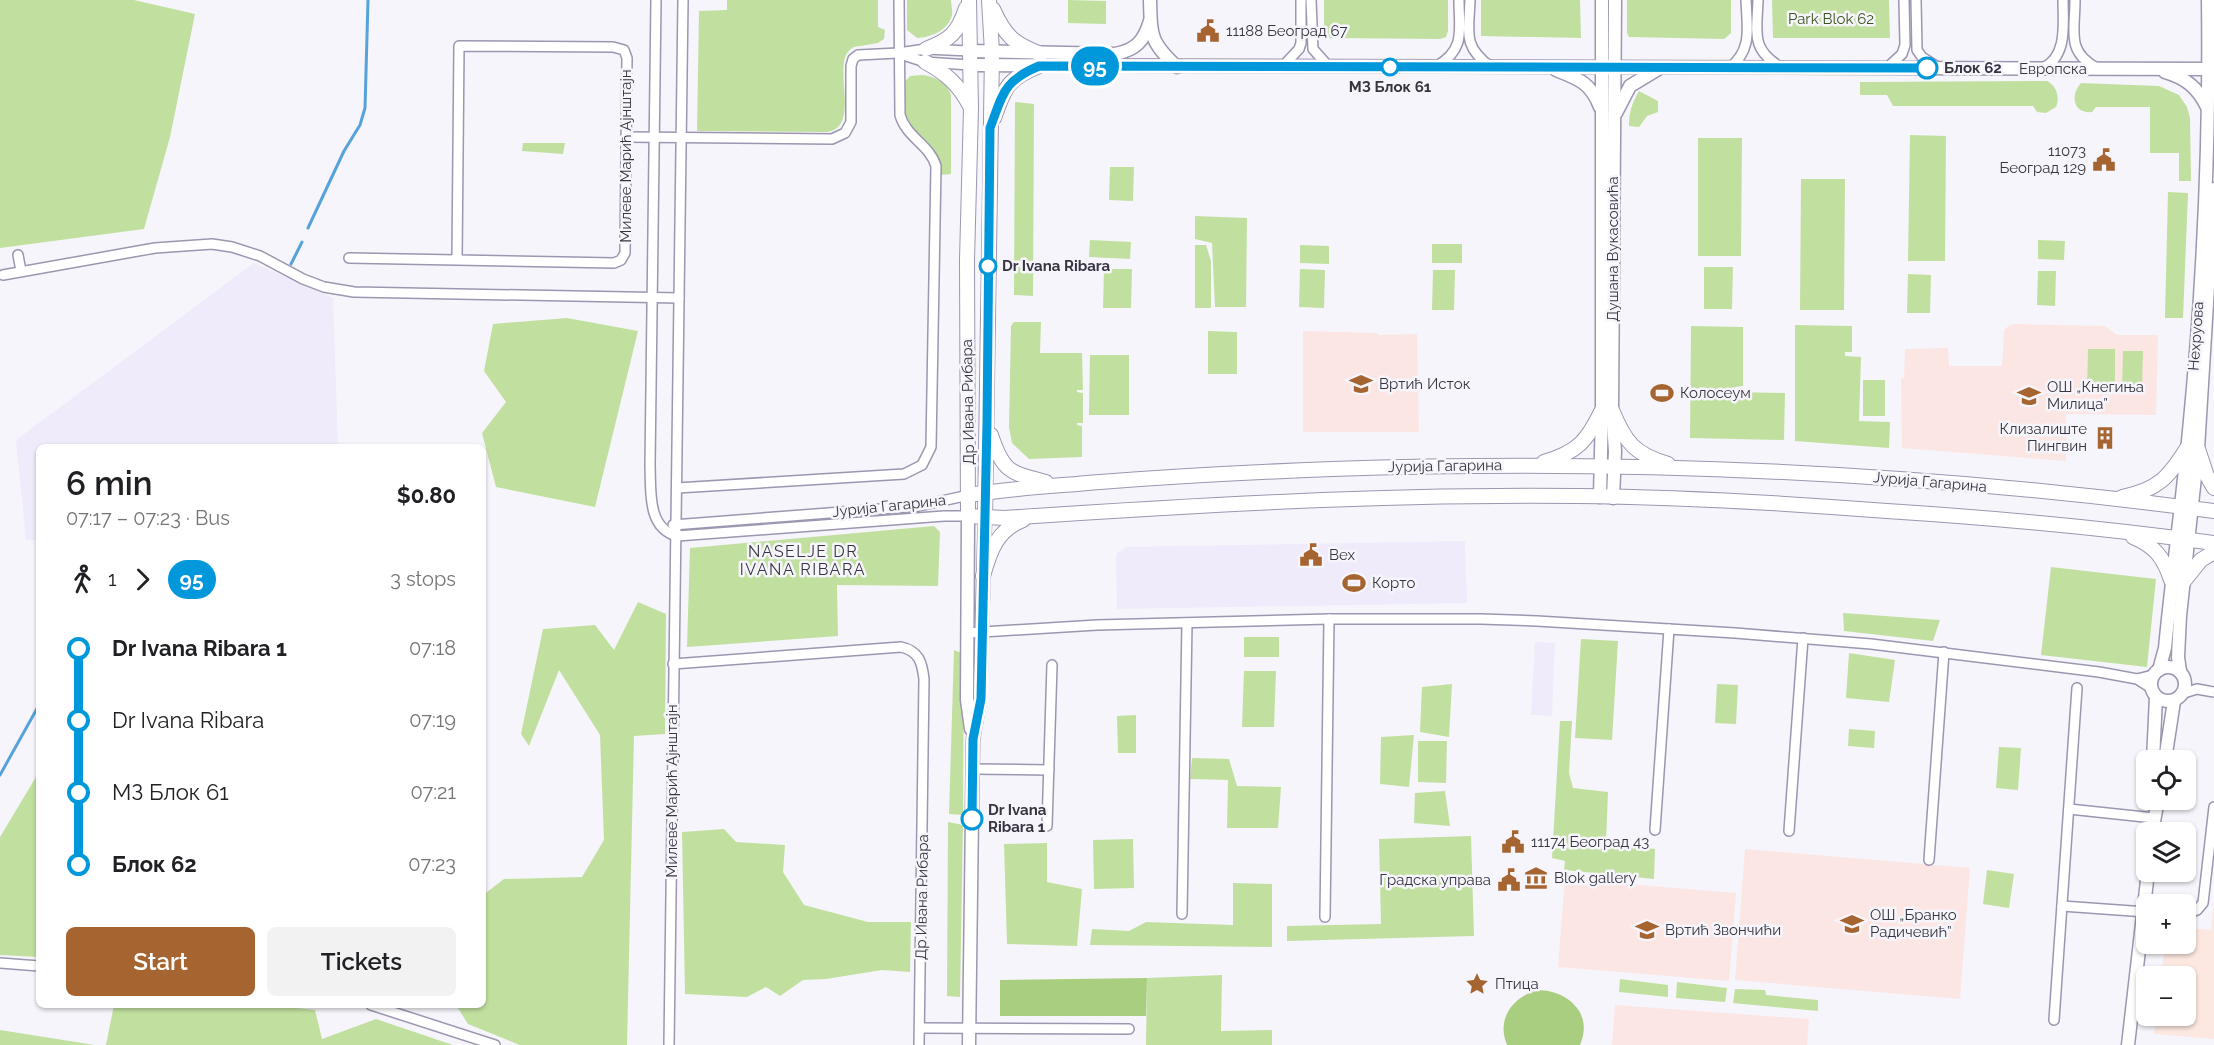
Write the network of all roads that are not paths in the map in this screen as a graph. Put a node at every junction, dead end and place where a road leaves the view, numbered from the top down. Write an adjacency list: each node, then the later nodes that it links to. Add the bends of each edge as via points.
1 (656, 0): 48 (street, Милеве Марић Ајнштајн)
2 (682, 0): 49 (street, Милеве Марић Ајнштајн)
3 (899, 0): 21 (street)
4 (968, 0): 22 (main road, via 952,36); 23 (main road, Др Ивана Рибара)
5 (990, 0): 24 (main road, Др Ивана Рибара); 25 (main road, via 1009,37)
6 (1150, 0): 20 (street)
7 (1301, 0): 27 (street, via 1301,43)
8 (1311, 0): 28 (street, via 1312,49)
9 (1459, 0): 29 (street, via 1459,43 1451,57)
10 (1470, 0): 30 (street, via 1472,48)
11 (1602, 0): 32 (street, Душана Вукасовића)
12 (1615, 0): 32 (street, Душана Вукасовића)
13 (1746, 0): 34 (street, via 1746,48)
14 (1758, 0): 35 (street, via 1758,46)
15 (1904, 0): 36 (street, via 1905,45)
16 (1916, 0): 37 (street, via 1917,50)
17 (2063, 0): 38 (street, via 2059,53)
18 (2075, 0): 39 (street, via 2076,48 2086,62)
19 (2208, 0): 41 (street, Нехруова)
20 (1150, 21): 25 (street, Европска, via 1138,45 1125,52); 26 (street, via 1155,45)
21 (898, 53): 22 (street); 49 (street, via 864,53 853,59 851,122 839,137); 65 (street, via 901,121 934,158 936,166 929,453 917,468 904,474)
22 (926, 56): 23 (street); 43 (main road, via 962,91)
23 (970, 58): 24 (street); 43 (main road, Др Ивана Рибара)
24 (992, 59): 25 (street, Европска); 46 (main road, Др Ивана Рибара)
25 (1040, 60): 26 (street, Европска); 46 (main road, via 1012,80)
26 (1177, 66): 27 (street, Европска)
27 (1283, 66): 28 (street, Европска)
28 (1329, 67): 29 (street, Европска)
29 (1435, 67): 30 (street, Европска)
30 (1492, 67): 31 (street, Европска)
31 (1549, 67): 32 (street, Европска); 44 (street, via 1587,85)
32 (1608, 68): 33 (street, Европска); 44 (street, Душана Вукасовића); 45 (street, Душана Вукасовића)
33 (1660, 68): 34 (street, Европска); 45 (street, via 1630,86)
34 (1729, 68): 35 (street, Европска)
35 (1782, 68): 36 (street, Европска)
36 (1888, 68): 37 (street, Европска)
37 (1939, 68): 38 (street, Европска)
38 (2041, 69): 39 (street, Европска)
39 (2099, 69): 40 (street, Европска)
40 (2156, 69): 41 (street, Европска); 42 (street, via 2194,85)
41 (2211, 69): 42 (street, Нехруова)
42 (2207, 107): 60 (street, Нехруова)
43 (971, 108): 68 (main road, Др Ивана Рибара, via 967,260)
44 (1602, 112): 58 (street, Душана Вукасовића)
45 (1613, 120): 58 (street, Душана Вукасовића)
46 (990, 128): 59 (main road, Др Ивана Рибара)
47 (626, 137): 48 (street); 53 (street, Милеве Марић Ајнштајн, via 625,253 621,260); 53 (street, Милеве Марић Ајнштајн, via 624,50 459,46)
48 (655, 138): 49 (street); 56 (street, Милеве Марић Ајнштајн)
49 (681, 138): 57 (street, Милеве Марић Ајнштајн)
50 (2214, 189): 60 (street, Нехруова)
51 (18, 255): 54 (street)
52 (348, 258): 53 (street, Милеве Марић Ајнштајн)
53 (457, 260)
54 (21, 271): 55 (street); 56 (street, via 154,248 212,244 260,256 303,279 338,291)
55 (3, 274)
56 (652, 298): 57 (street); 78 (street, Милеве Марић Ајнштајн, via 650,481 655,517)
57 (679, 298): 65 (street, Милеве Марић Ајнштајн)
58 (1607, 410): 61 (main road, via 1575,450); 62 (street, Душана Вукасовића); 63 (main road, via 1632,446 1652,458)
59 (987, 423): 64 (main road, via 998,457 1008,469); 67 (main road, Др Ивана Рибара)
60 (2193, 448): 66 (main road); 70 (main road, via 2160,483); 71 (street, Нехруова)
61 (1528, 465): 62 (main road, Јурија Гагарина); 64 (main road, Јурија Гагарина, via 1246,472)
62 (1608, 466): 63 (main road, Јурија Гагарина); 69 (street, Душана Вукасовића)
63 (1685, 468): 70 (main road, Јурија Гагарина, via 1916,480)
64 (1060, 485): 67 (main road, Јурија Гагарина)
65 (677, 488): 76 (street, Милеве Марић Ајнштајн)
66 (2214, 488)
67 (986, 492): 68 (main road, Јурија Гагарина); 75 (main road, Др Ивана Рибара)
68 (969, 495): 73 (main road, Др Ивана Рибара); 76 (street, Јурија Гагарина, via 919,506)
69 (1607, 497): 74 (main road, Јурија Гагарина, via 1279,502); 77 (main road, Јурија Гагарина, via 1856,508)
70 (2112, 499): 71 (main road, Јурија Гагарина)
71 (2187, 507): 72 (main road, Јурија Гагарина); 80 (street, Нехруова)
72 (2214, 511)
73 (968, 516): 75 (main road, Јурија Гагарина); 79 (street, Јурија Гагарина); 89 (street, Др Ивана Рибара)
74 (1036, 516): 75 (main road, Јурија Гагарина); 83 (main road, via 1004,531 991,551)
75 (984, 517): 83 (street, Др Ивана Рибара)
76 (677, 524): 78 (street); 79 (street, Милеве Марић Ајнштајн)
77 (2111, 530): 80 (main road, Јурија Гагарина); 84 (main road, via 2153,548)
78 (663, 531): 79 (street)
79 (677, 536): 92 (street, Милеве Марић Ајнштајн)
80 (2183, 538): 81 (main road, Јурија Гагарина); 84 (street, Нехруова)
81 (2214, 543)
82 (2214, 552): 84 (main road)
83 (983, 576): 88 (street, Др Ивана Рибара)
84 (2178, 581): 94 (street, Нехруова, via 2165,648); 96 (street, Нехруова, via 2178,657)
85 (1329, 619): 86 (street); 87 (street, via 1481,619); 118 (street)
86 (1187, 623): 88 (street); 117 (street)
87 (1669, 629): 90 (street); 111 (street)
88 (982, 632): 89 (street); 101 (street, Др Ивана Рибара, via 981,699)
89 (967, 633): 101 (street, Др Ивана Рибара, via 967,700)
90 (1803, 639): 91 (street); 112 (street)
91 (1944, 652): 95 (street); 113 (street)
92 (673, 664): 124 (street, Др Ивана Рибара, via 901,647 919,657 924,678); 128 (street, Милеве Марић Ајнштајн)
93 (1052, 665): 105 (street)
94 (2156, 672): 95 (street); 96 (street, via 2169,667); 99 (street)
95 (2137, 679): 99 (street)
96 (2183, 681): 98 (street); 100 (street)
97 (2077, 688): 108 (street)
98 (2214, 692)
99 (2154, 693): 100 (street, via 2164,702); 102 (street)
100 (2174, 701): 103 (street)
101 (973, 739): 104 (street, Др Ивана Рибара)
102 (2153, 750)
103 (2167, 750)
104 (973, 769): 105 (street); 125 (street, Др Ивана Рибара)
105 (1049, 770): 110 (street)
106 (2136, 807): 108 (street)
107 (2214, 807): 109 (street)
108 (2069, 809): 114 (street)
109 (2213, 821): 115 (street, via 2203,903)
110 (1047, 826)
111 (1655, 830)
112 (1789, 831)
113 (1929, 860)
114 (2062, 906): 116 (street); 123 (street)
115 (2196, 910)
116 (2136, 911)
117 (1182, 914)
118 (1325, 917)
119 (2140, 954): 131 (street)
120 (0, 963): 121 (street)
121 (36, 966)
122 (381, 1008): 127 (street)
123 (2054, 1020)
124 (920, 1028): 125 (street); 129 (street, Др Ивана Рибара)
125 (970, 1028): 126 (street); 130 (street, Др Ивана Рибара)
126 (1129, 1029)
127 (495, 1045)
128 (669, 1045)
129 (919, 1045)
130 (969, 1045)
131 (2128, 1045)

